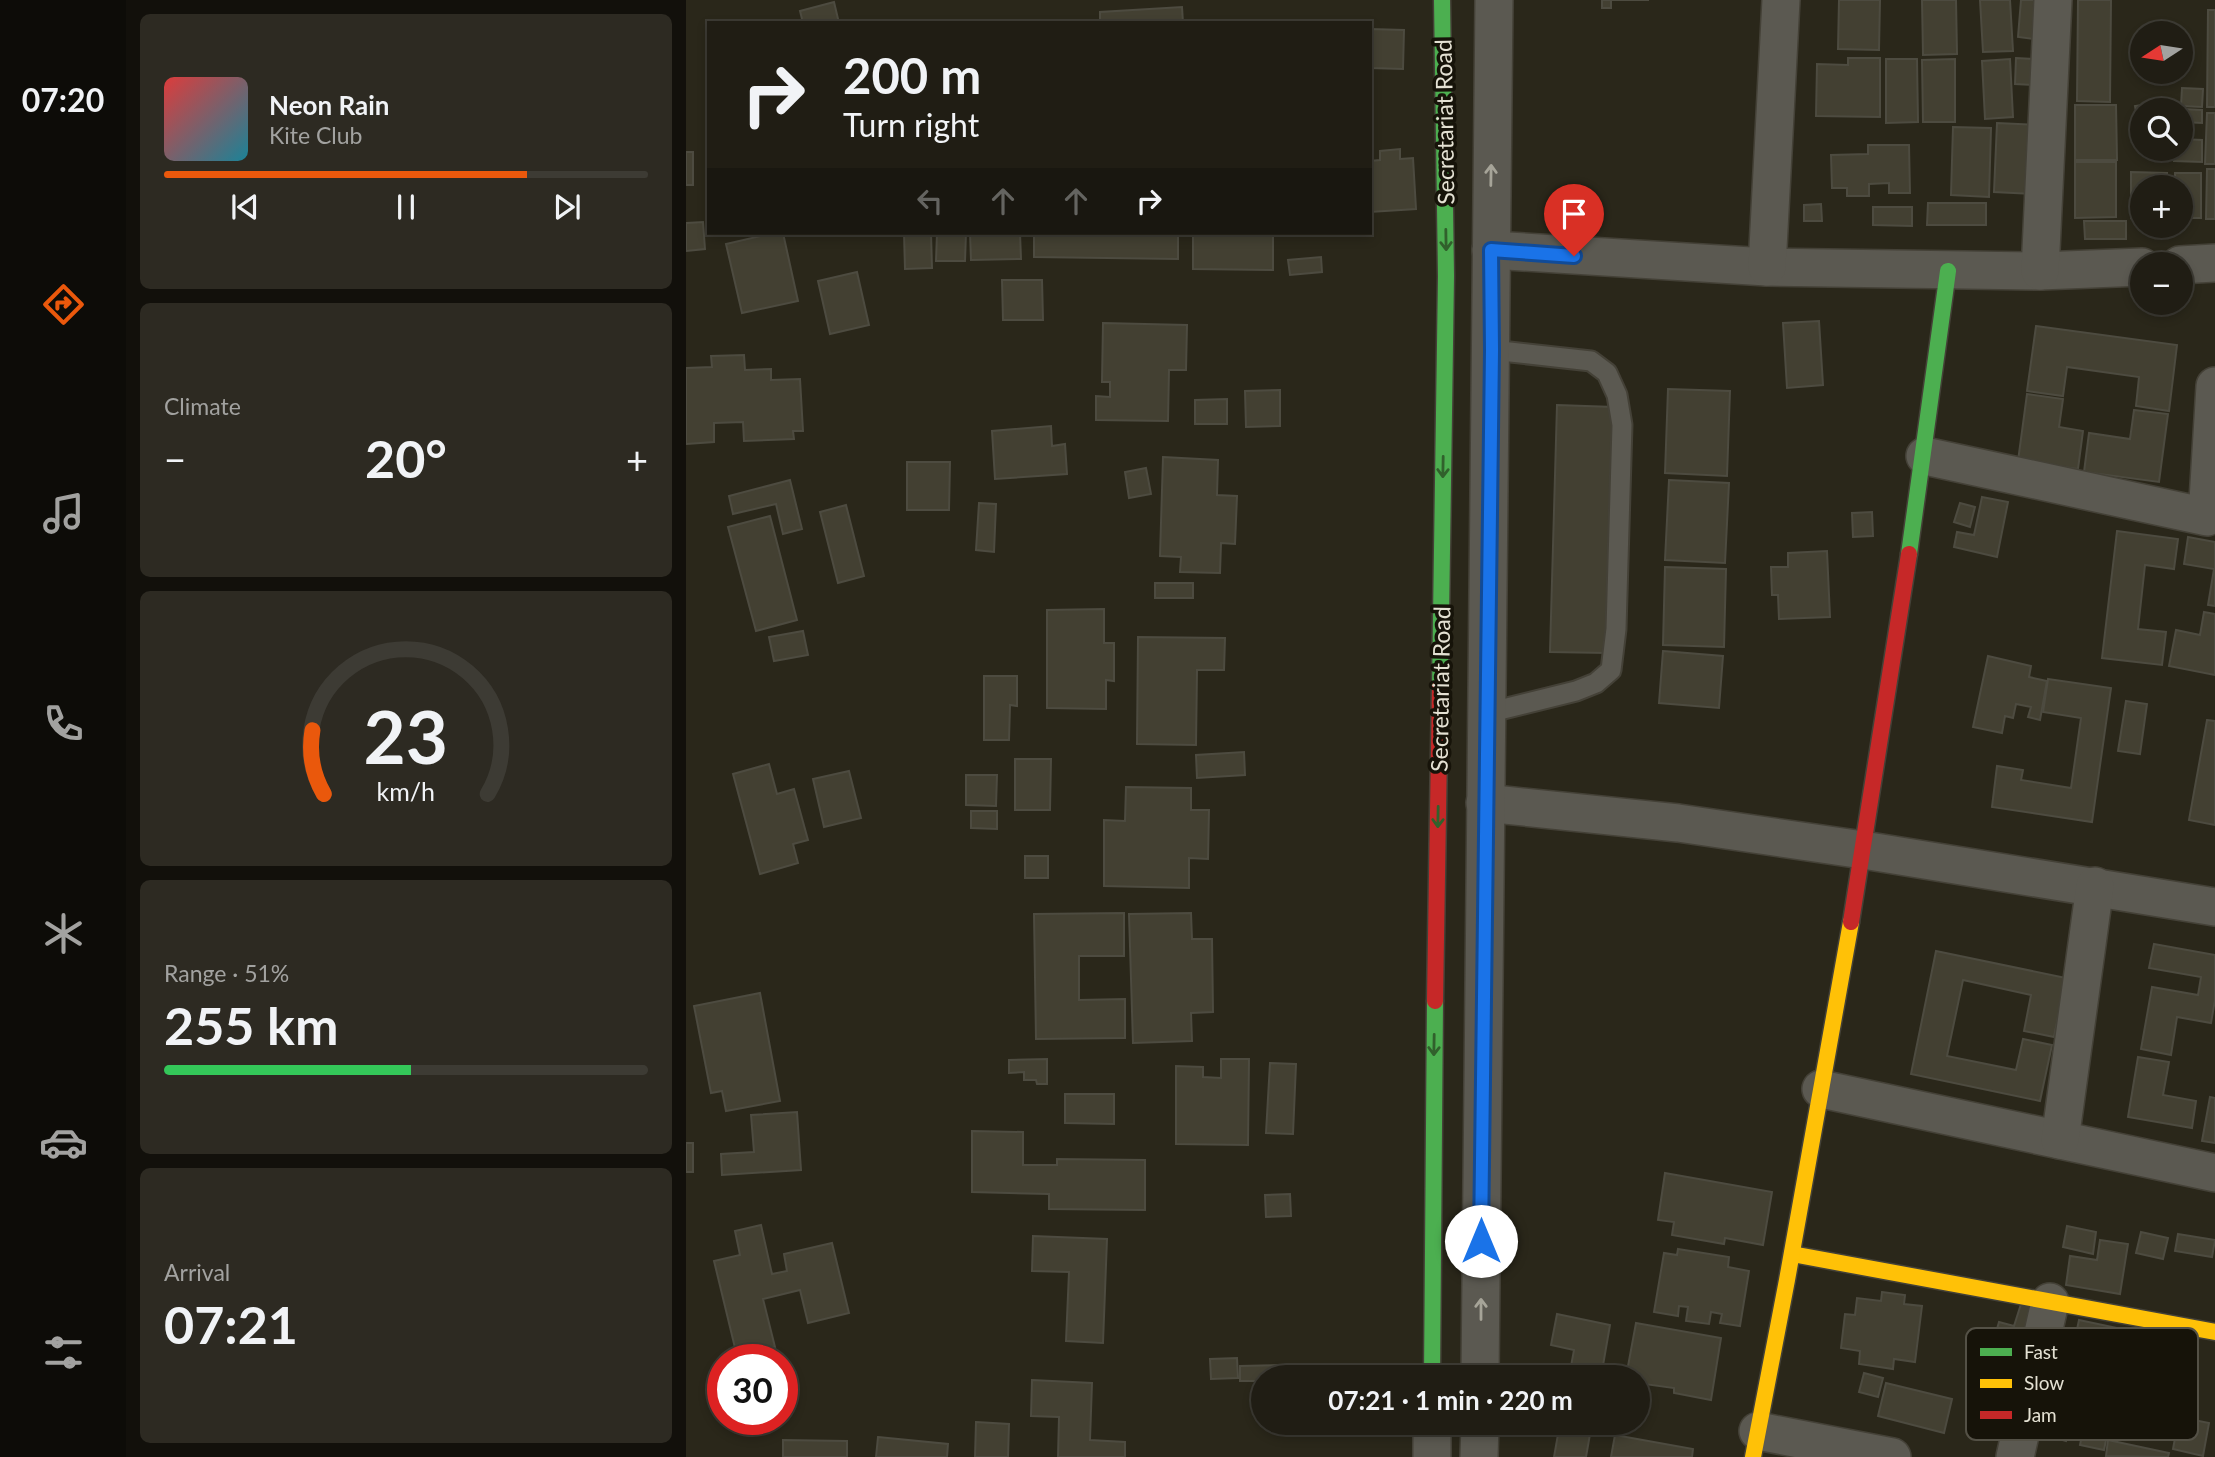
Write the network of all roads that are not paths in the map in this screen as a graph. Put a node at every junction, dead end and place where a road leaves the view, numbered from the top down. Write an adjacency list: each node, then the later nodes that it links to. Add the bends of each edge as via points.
1 (1442, 0): 27 (street, Secretariat Road, one-way to 27, via 1446,276)
2 (1493, 0): 5 (street, Secretariat Road, one-way to 2)
3 (1781, 0): 8 (street)
4 (2053, 0): 11 (street)
5 (1491, 250): 8 (street); 12 (street, Secretariat Road)
6 (2215, 264): 7 (street)
7 (2193, 265)
8 (1767, 267): 10 (street)
9 (2130, 267): 11 (street)
10 (1948, 271): 11 (street); 14 (street)
11 (2040, 271)
12 (1492, 350): 15 (street, Secretariat Road); 15 (lane, via 1591,361 1607,373 1617,395 1622,425 1611,670 1576,691)
13 (2215, 386): 14 (street, via 2207,517)
14 (1925, 456): 17 (street)
15 (1487, 713): 16 (street, Secretariat Road)
16 (1485, 803): 17 (street, via 1678,823); 28 (street, Secretariat Road, one-way to 16)
17 (1863, 850): 18 (street); 20 (street)
18 (2095, 886): 19 (street); 21 (street)
19 (2215, 908)
20 (1821, 1089): 21 (street); 23 (street)
21 (2060, 1140): 22 (street)
22 (2215, 1172)
23 (1792, 1254): 24 (street); 31 (street)
24 (2050, 1301): 25 (street); 26 (street)
25 (2044, 1328)
26 (2194, 1328)
27 (1432, 1365)
28 (1480, 1365)
29 (1432, 1435): 32 (street)
30 (1480, 1435): 33 (street)
31 (1756, 1444): 34 (street)
32 (1432, 1457)
33 (1479, 1457)
34 (1892, 1457)

